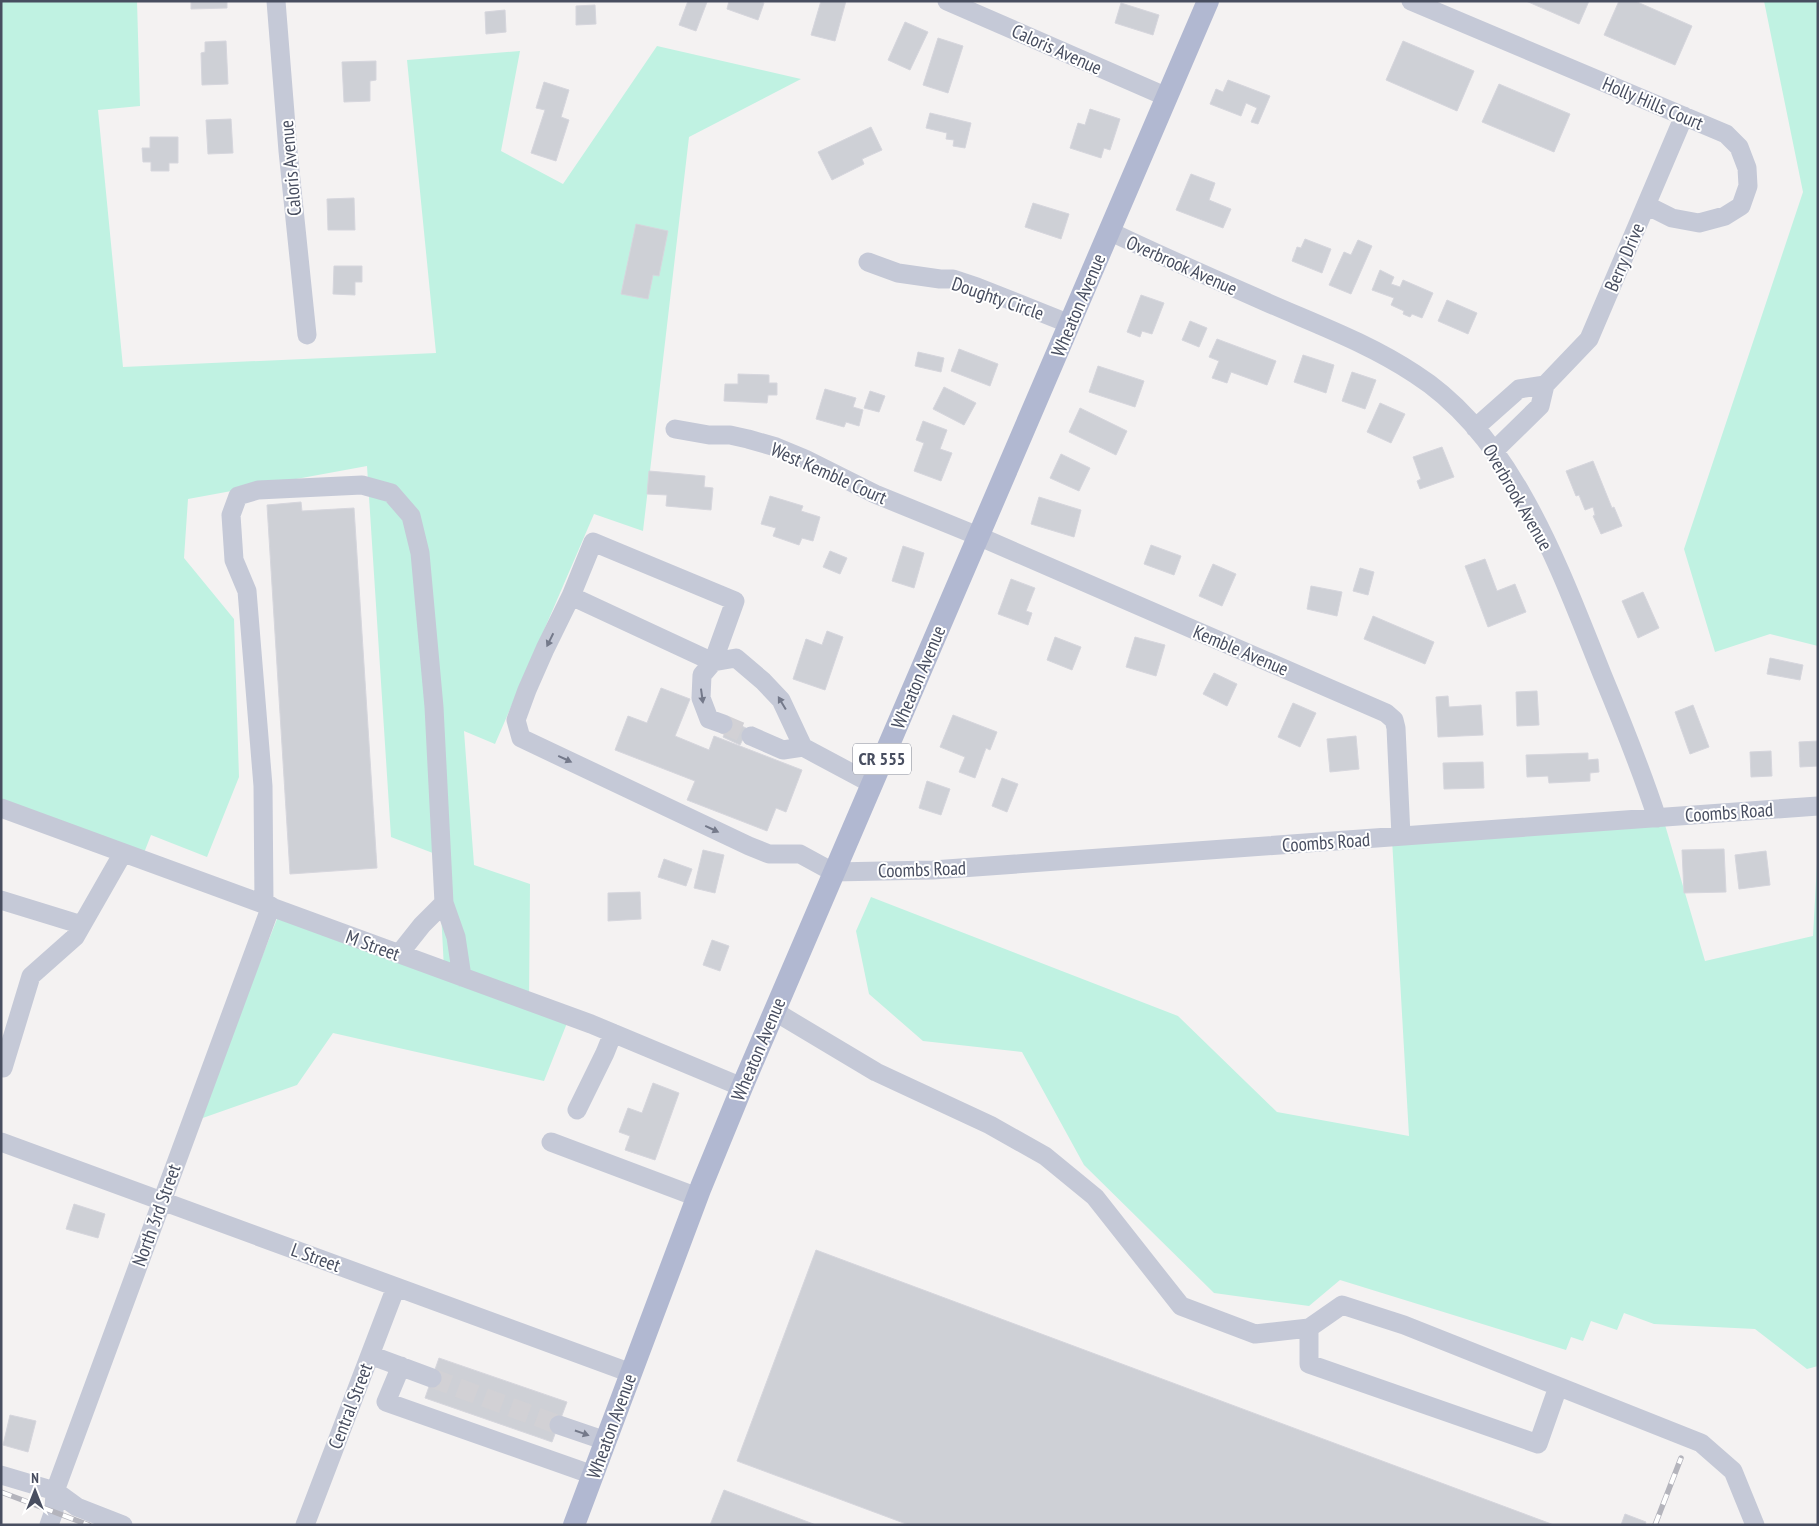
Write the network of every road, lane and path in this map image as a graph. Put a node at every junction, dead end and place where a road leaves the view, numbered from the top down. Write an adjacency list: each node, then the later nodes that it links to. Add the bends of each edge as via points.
1 (276, 1): 11 (street, Caloris Avenue)
2 (947, 1): 5 (street, Caloris Avenue)
3 (1208, 1): 5 (main road, Wheaton Avenue / CR 555)
4 (1411, 1): 6 (street, Holly Hills Court)
5 (1167, 97): 8 (main road, Wheaton Avenue / CR 555)
6 (1684, 116): 7 (street, Berry Drive); 7 (street, Holly Hills Court, via 1726,134 1739,147 1747,168 1748,186 1741,206 1725,216 1699,223 1672,218)
7 (1646, 205): 12 (street, Berry Drive, via 1589,339)
8 (1109, 231): 10 (main road, Wheaton Avenue / CR 555); 13 (street, Overbrook Avenue, via 1383,354 1439,392)
9 (868, 262): 10 (street, Doughty Circle, via 898,273 953,279)
10 (1070, 324): 16 (main road, Wheaton Avenue / CR 555)
11 (307, 335)
12 (1545, 385): 13 (street, via 1519,389); 15 (street, Berry Drive, via 1540,406)
13 (1475, 428): 15 (street, Overbrook Avenue)
14 (675, 429): 16 (street, West Kemble Court, via 709,436 748,438 776,447 875,494)
15 (1494, 451): 25 (street, Overbrook Avenue, via 1540,527 1624,724)
16 (978, 536): 22 (main road, Wheaton Avenue / CR 555); 26 (street, Kemble Avenue, via 1386,713 1394,720 1396,728)
17 (571, 596): 18 (street); 18 (street, via 593,542 735,601); 28 (street, one-way to 28, via 516,720 521,738 749,846 769,854 800,854)
18 (713, 662): 19 (street, one-way to 19, via 702,675 701,698 709,719); 21 (street, one-way to 18, via 781,700 763,681 736,658)
19 (723, 724)
20 (751, 736): 21 (street, via 783,750)
21 (803, 747): 22 (street)
22 (872, 784): 28 (main road, Wheaton Avenue / CR 555)
23 (1818, 806): 25 (street, Coombs Road)
24 (1, 808): 27 (street, M Street)
25 (1658, 818): 26 (street, Coombs Road)
26 (1402, 836): 28 (street, Coombs Road, via 944,869)
27 (123, 853): 31 (street, M Street); 32 (street)
28 (833, 872): 35 (main road, Wheaton Avenue / CR 555)
29 (1, 900): 32 (street)
30 (444, 903): 31 (street, via 434,707 420,553 410,516 391,493 362,486 258,490 238,496 231,515 234,560 248,601 263,786); 33 (street); 34 (street, via 456,937)
31 (268, 905): 33 (street, M Street); 43 (street, North 3rd Street)
32 (82, 925): 37 (street, via 75,937 31,976)
33 (399, 954): 34 (street, M Street)
34 (462, 976): 36 (street, M Street)
35 (774, 1011): 38 (main road, Wheaton Avenue / CR 555); 45 (street, via 876,1072 990,1125 1045,1156 1095,1197 1181,1306 1255,1334)
36 (612, 1033): 38 (street, M Street); 39 (street)
37 (2, 1068)
38 (742, 1087): 42 (main road, Wheaton Avenue / CR 555)
39 (577, 1110)
40 (1, 1142): 43 (street, L Street)
41 (551, 1142): 42 (street)
42 (697, 1197): 48 (main road, Wheaton Avenue / CR 555)
43 (161, 1200): 44 (street, L Street); 55 (street, North 3rd Street)
44 (396, 1287): 46 (street, Central Street); 48 (street, L Street)
45 (1309, 1328): 50 (street, via 1342,1305 1404,1325); 50 (street, via 1309,1364 1538,1444)
46 (370, 1355): 47 (street); 58 (street, Central Street)
47 (401, 1366): 49 (street); 54 (street, via 386,1402)
48 (631, 1374): 52 (main road, Wheaton Avenue / CR 555)
49 (432, 1378)
50 (1558, 1387): 60 (street, via 1700,1443 1733,1471)
51 (559, 1425): 52 (street, one-way to 52)
52 (606, 1441): 54 (main road, Wheaton Avenue / CR 555)
53 (1, 1475): 55 (street)
54 (592, 1475): 59 (main road, Wheaton Avenue / CR 555)
55 (55, 1491): 56 (street, North 3rd Street, via 54,1512); 57 (street, via 78,1506)
56 (49, 1525)
57 (123, 1525)
58 (305, 1525)
59 (574, 1525)
60 (1755, 1525)

